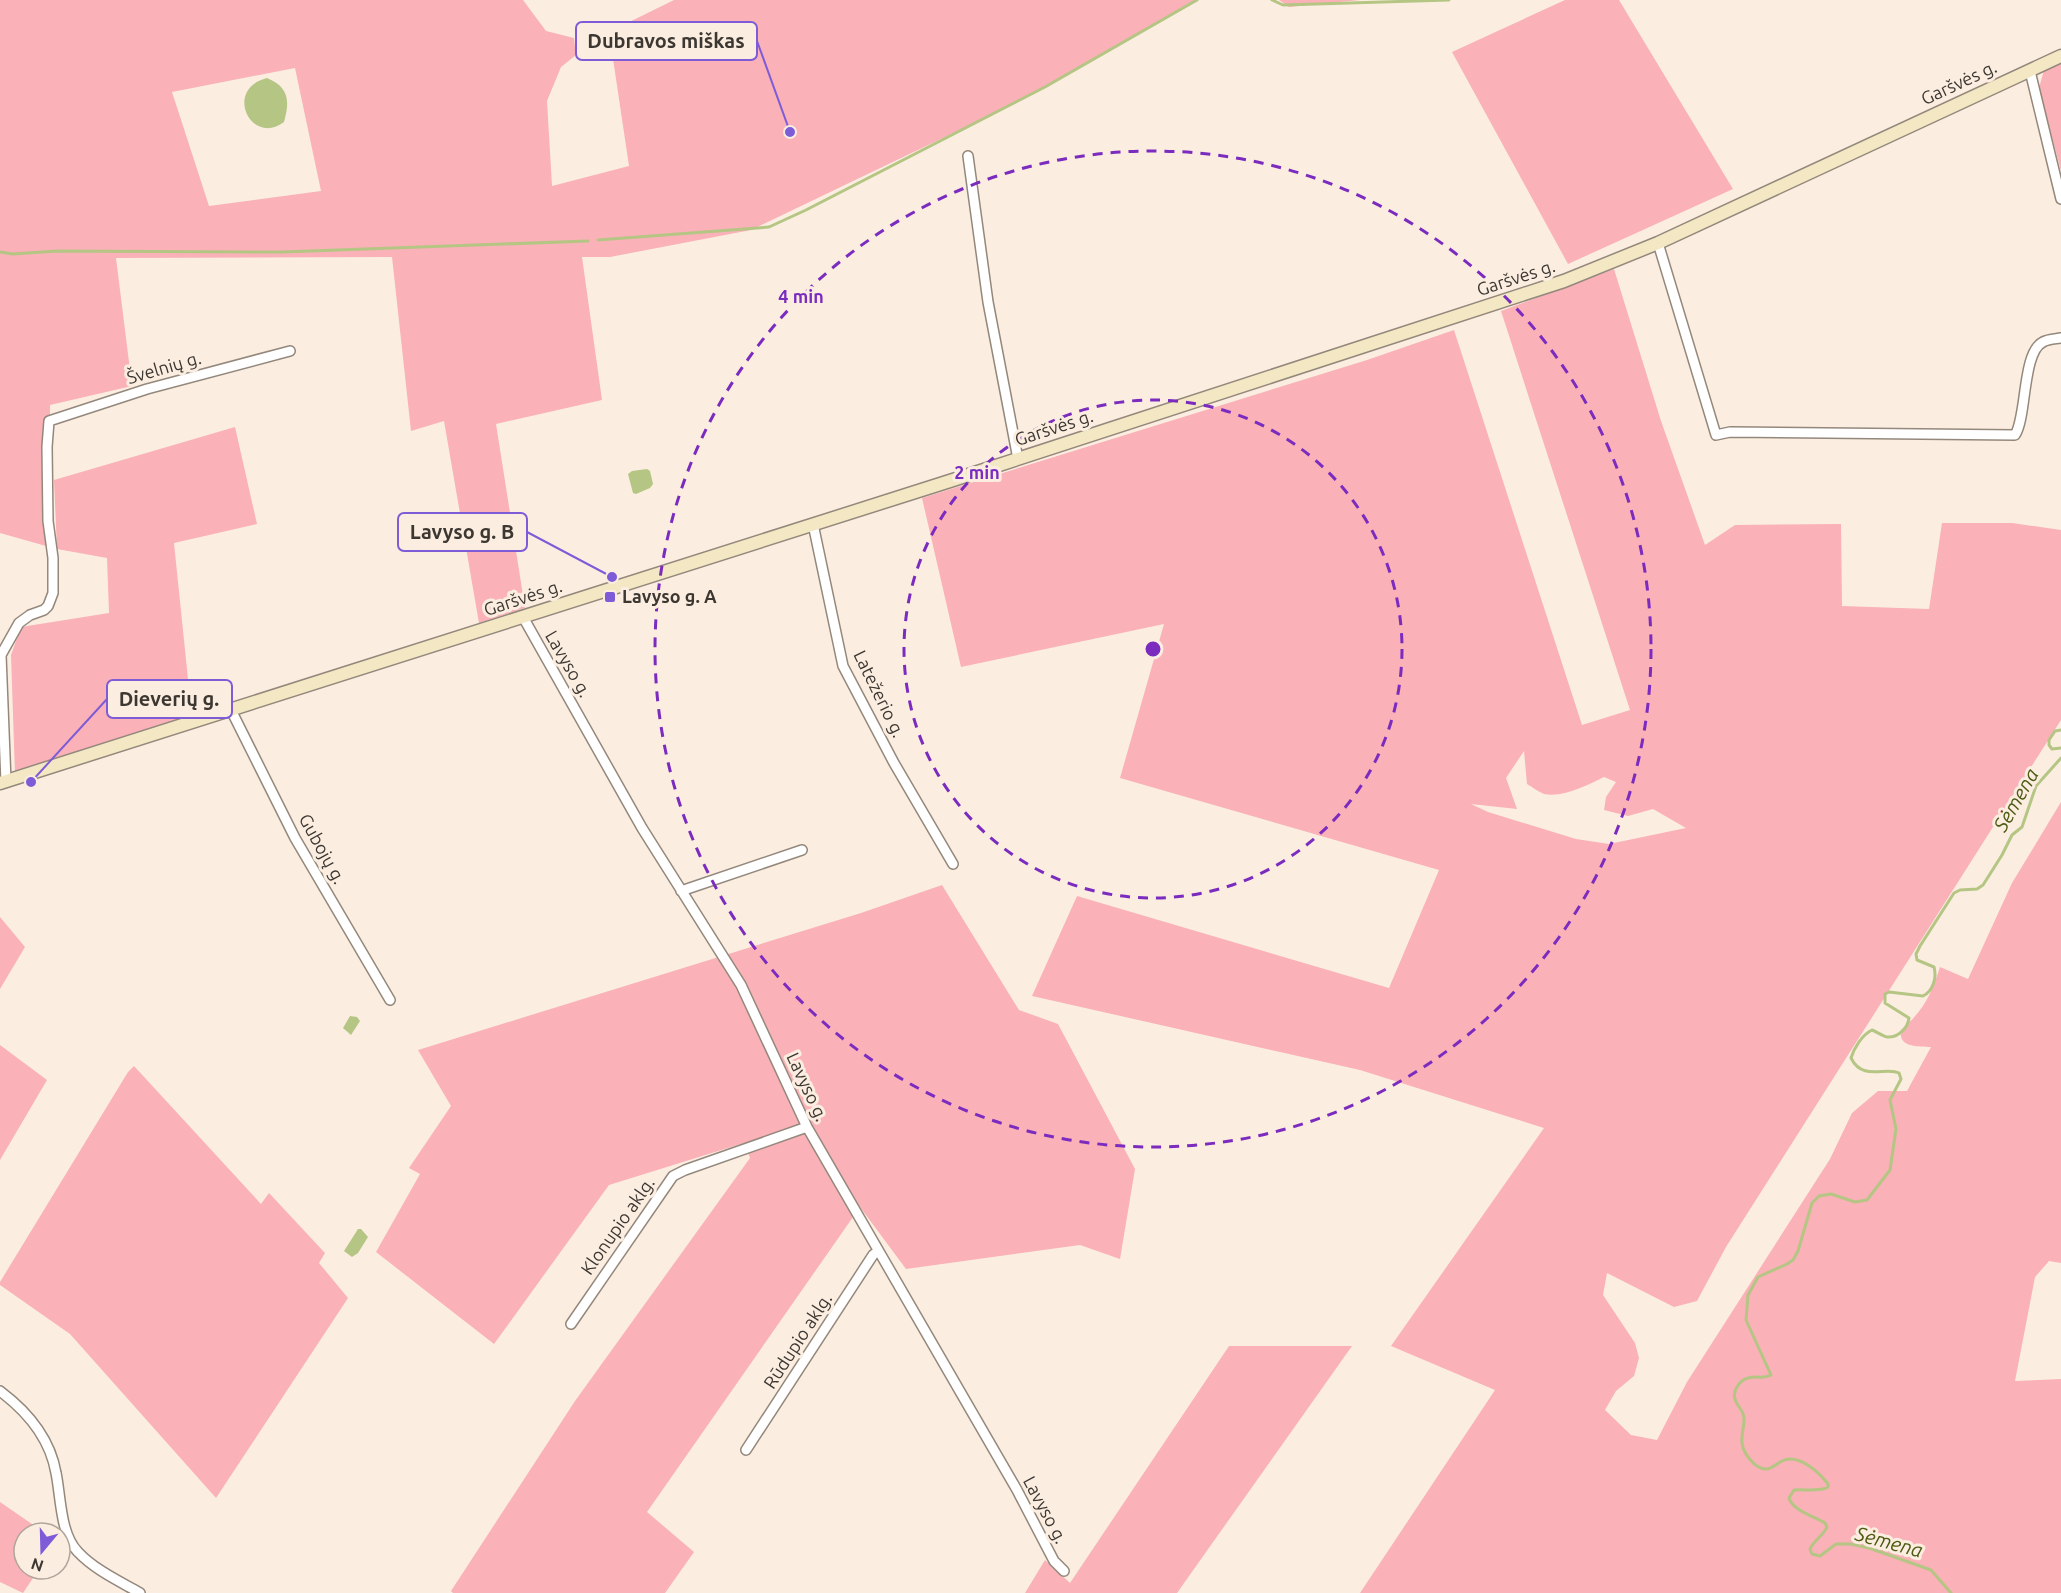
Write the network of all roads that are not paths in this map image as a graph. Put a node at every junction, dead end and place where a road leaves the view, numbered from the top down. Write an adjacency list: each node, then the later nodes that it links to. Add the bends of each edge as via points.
1 (2061, 56): 2 (main road, Garšvės g.)
2 (2030, 71): 4 (street); 5 (main road, Garšvės g.)
3 (968, 156): 8 (street, via 988,302)
4 (2061, 200)
5 (1658, 243): 6 (street, via 1716,435 2015,435 2033,353 2043,341); 8 (main road, Garšvės g., via 1564,281)
6 (2061, 338)
7 (290, 351): 12 (street, Švelnių g., via 147,389 49,421 46,447 53,593 44,610 19,623 1,655)
8 (1018, 459): 9 (main road, Garšvės g.)
9 (813, 524): 10 (main road, Garšvės g.); 14 (street, Latežerio g., via 843,666)
10 (523, 617): 11 (main road, Garšvės g.); 15 (street, Lavyso g.)
11 (231, 710): 12 (main road, Garšvės g.); 16 (street, Gubojų g., via 295,838)
12 (3, 783)
13 (802, 850): 15 (street)
14 (953, 864)
15 (681, 891): 17 (street, Lavyso g., via 741,985)
16 (390, 1000)
17 (807, 1127): 18 (street, Lavyso g.); 19 (street, Klonupio aklg., via 674,1176)
18 (878, 1251): 21 (street, Rūdupio aklg.); 22 (street, Lavyso g., via 1054,1561)
19 (571, 1324)
20 (0, 1391): 23 (street, via 36,1425 51,1452 62,1513 77,1551)
21 (746, 1450)
22 (1064, 1571)
23 (140, 1593)

